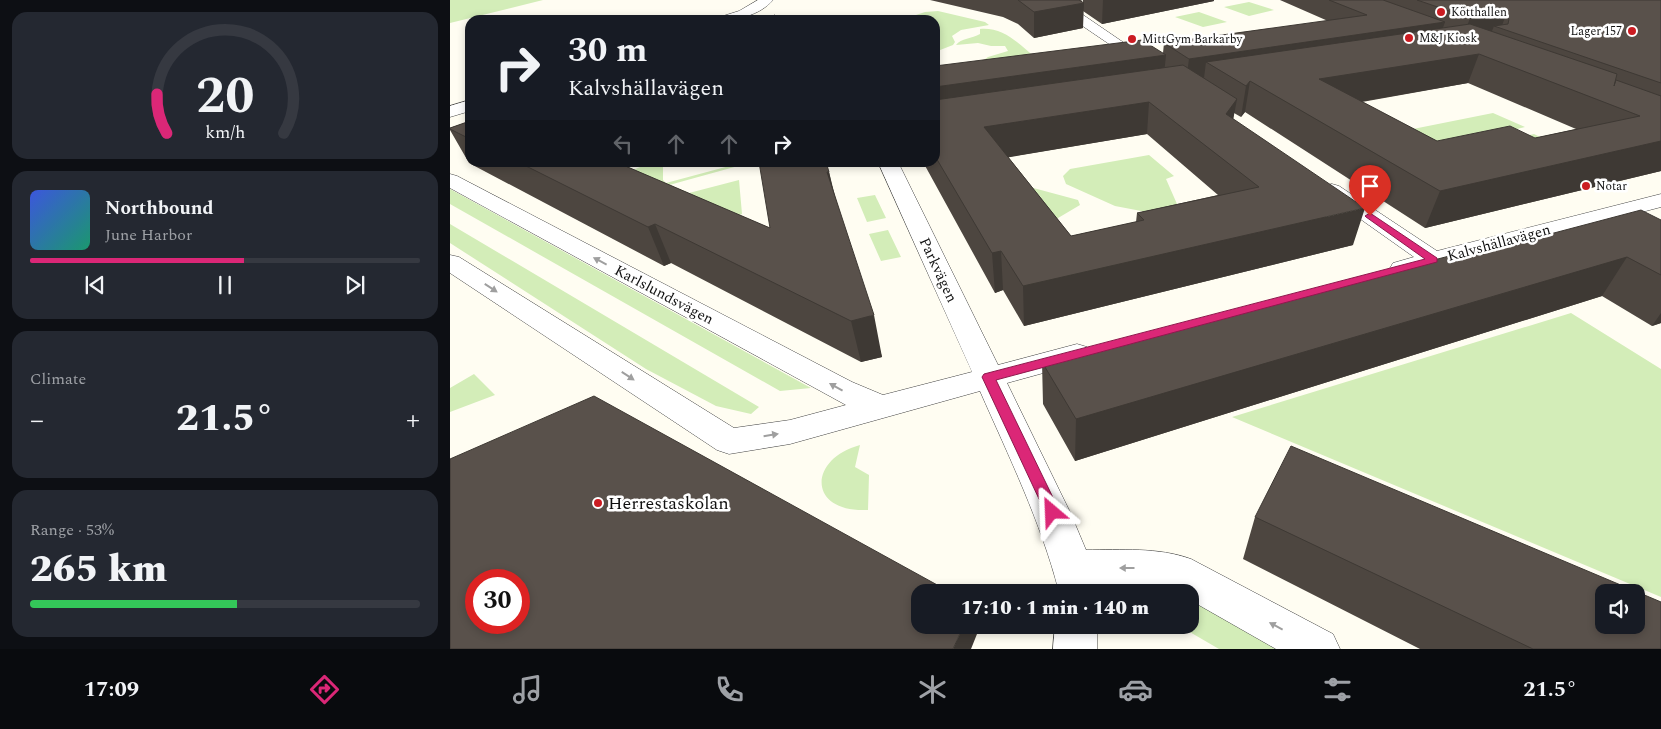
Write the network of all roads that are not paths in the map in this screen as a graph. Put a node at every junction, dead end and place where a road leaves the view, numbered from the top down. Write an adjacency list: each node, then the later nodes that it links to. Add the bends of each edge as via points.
1 (767, 0): 3 (street)
2 (1025, 0): 4 (street, via 1075,7)
3 (740, 15)
4 (1164, 75)
5 (465, 107): 6 (street)
6 (450, 112)
7 (890, 167): 17 (street, Parkvägen)
8 (450, 180): 18 (street, Karlslundsvägen, one-way to 8, via 841,390)
9 (1321, 182): 13 (street)
10 (1661, 200): 11 (street, Kalvshällavägen)
11 (1594, 217): 12 (street); 13 (street, Kalvshällavägen)
12 (1622, 232)
13 (1434, 260): 15 (street, Kalvshällavägen)
14 (450, 262): 18 (street, one-way to 18, via 729,441 790,432)
15 (1380, 274)
16 (1100, 348): 17 (street)
17 (988, 377): 18 (street); 19 (street, via 1052,512)
18 (880, 407)
19 (1076, 580): 22 (street, one-way to 19, via 1177,572 1144,568)
20 (1076, 634): 21 (street)
21 (1075, 649)
22 (1318, 649)

